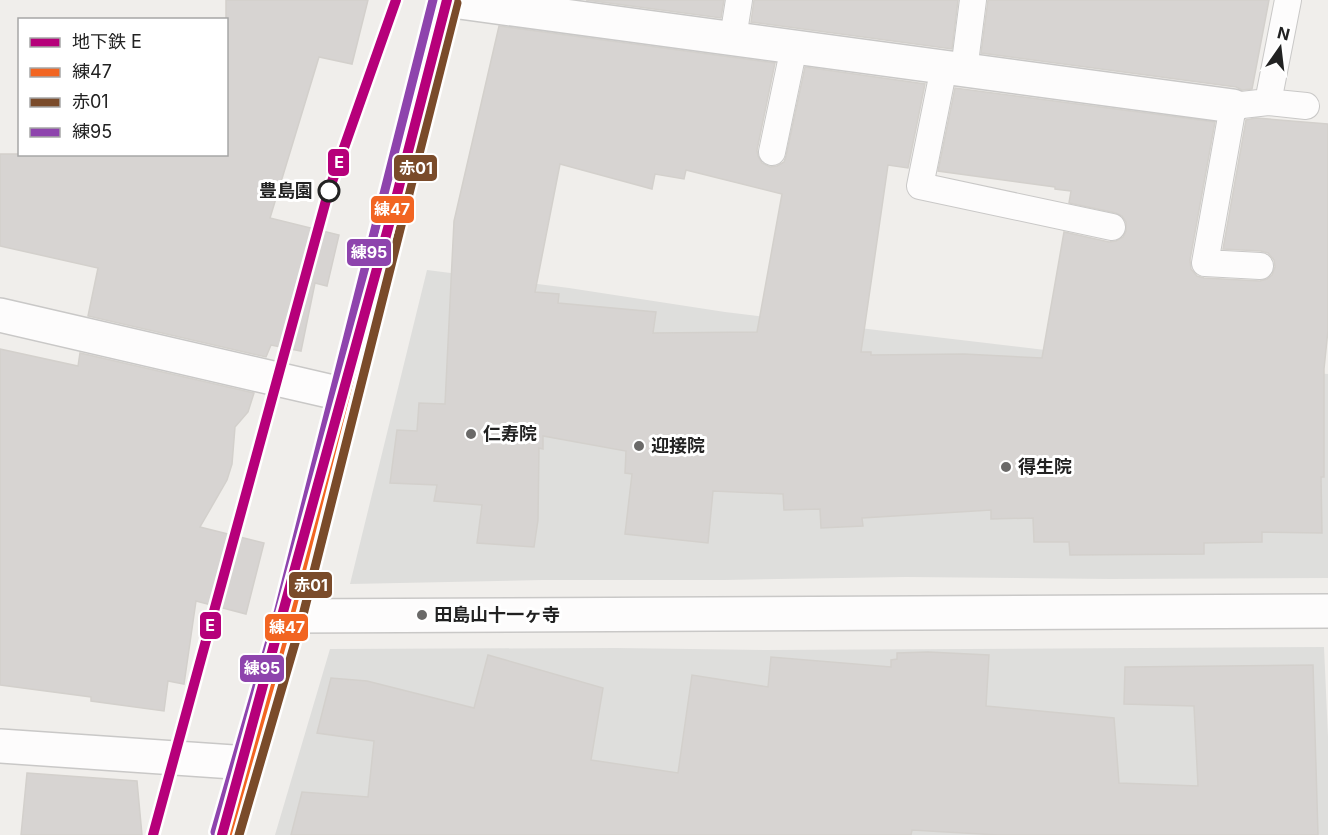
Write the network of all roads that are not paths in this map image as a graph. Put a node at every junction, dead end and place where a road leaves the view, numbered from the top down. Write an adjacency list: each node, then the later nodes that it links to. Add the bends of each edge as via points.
1 (445, 0): 5 (street); 15 (street)
2 (739, 0): 5 (lane)
3 (974, 0): 7 (lane)
4 (1288, 0): 8 (lane)
5 (733, 38): 6 (street)
6 (794, 47): 7 (street); 11 (lane)
7 (954, 69): 9 (street); 12 (lane, via 920,186)
8 (1268, 102): 9 (lane); 10 (lane)
9 (1233, 106): 13 (lane, via 1205,263)
10 (1306, 106)
11 (772, 152)
12 (1112, 227)
13 (1260, 266)
14 (0, 315): 15 (street)
15 (346, 395): 17 (street)
16 (1328, 611): 17 (street)
17 (290, 616): 19 (street)
18 (0, 746): 19 (street)
19 (248, 763): 20 (street)
20 (227, 835)

